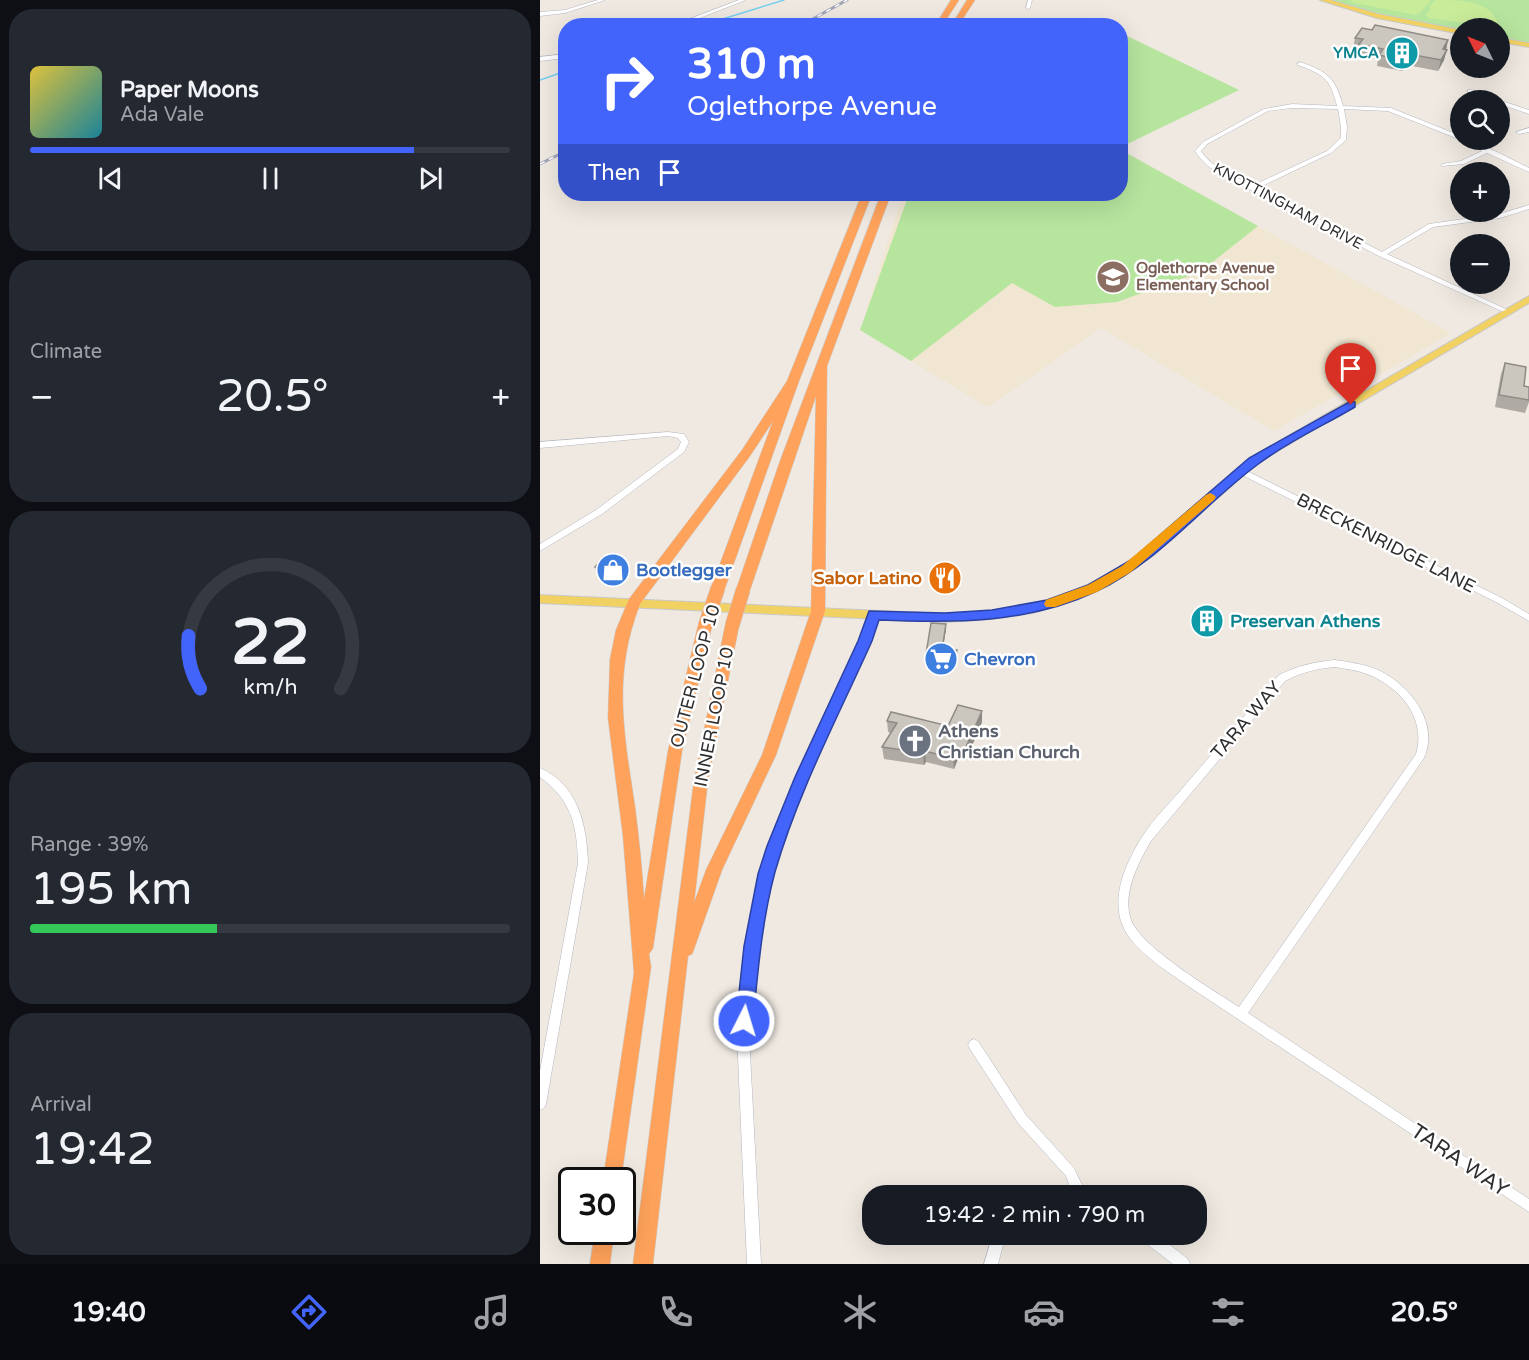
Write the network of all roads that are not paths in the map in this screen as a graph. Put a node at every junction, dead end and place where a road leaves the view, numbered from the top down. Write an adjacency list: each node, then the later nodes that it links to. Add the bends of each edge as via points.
1 (603, 0): 8 (street)
2 (744, 0): 9 (street)
3 (955, 0): 10 (highway)
4 (970, 0): 11 (highway)
5 (1030, 0): 7 (street)
6 (1323, 0): 12 (main road, via 1377,16)
7 (1028, 8)
8 (540, 14)
9 (695, 18)
10 (943, 18)
11 (959, 18)
12 (1450, 30)
13 (1510, 42): 14 (main road)
14 (1529, 45)
15 (558, 57): 16 (street)
16 (540, 59)
17 (1300, 64): 19 (street, via 1330,80)
18 (1510, 105): 20 (street)
19 (1339, 107): 23 (street, KNOTTINGHAM DRIVE, via 1395,111); 27 (street, via 1345,135 1338,147); 27 (street, KNOTTINGHAM DRIVE, via 1271,109 1201,146 1198,151 1206,162)
20 (1529, 112)
21 (1529, 129): 22 (street)
22 (1520, 132)
23 (1450, 134)
24 (1488, 150): 25 (street, via 1462,163); 26 (street, KNOTTINGHAM DRIVE)
25 (1444, 165)
26 (1529, 170)
27 (1253, 188): 31 (street, KNOTTINGHAM DRIVE)
28 (864, 201): 35 (highway, OUTER LOOP 10)
29 (883, 201): 34 (highway, INNER LOOP 10)
30 (1529, 207): 31 (street, via 1494,217 1431,225)
31 (1381, 255): 33 (street, KNOTTINGHAM DRIVE)
32 (1529, 299): 33 (main road)
33 (1508, 312): 37 (main road)
34 (822, 367): 41 (highway); 46 (highway, INNER LOOP 10, bridge, via 760,534 732,626 706,751)
35 (793, 381): 40 (highway, via 746,453); 45 (highway, OUTER LOOP 10, bridge, via 705,626 675,751)
36 (540, 445): 38 (street, via 668,434 683,437 685,442 681,450 599,512)
37 (1241, 471): 42 (main road, via 1133,565 1070,597 1032,609 992,615); 43 (street, BRECKENRIDGE LANE)
38 (540, 548)
39 (540, 600): 40 (main road)
40 (634, 602): 41 (main road); 45 (highway, via 623,624 615,677 615,731 631,835)
41 (818, 611): 42 (main road); 46 (highway, via 769,755 714,870)
42 (873, 615): 58 (street, via 863,647 784,822 766,874 756,924 743,1034)
43 (1529, 618)
44 (540, 772): 49 (street, via 568,796 583,836 583,863)
45 (642, 973): 50 (highway, OUTER LOOP 10)
46 (677, 973): 57 (highway, INNER LOOP 10)
47 (1241, 1014): 47 (street, TARA WAY, via 1157,958 1133,935 1124,914 1132,867 1155,827 1282,678 1299,668 1318,664 1367,670 1395,685 1412,702 1422,723 1425,745 1416,764); 52 (street, TARA WAY)
48 (974, 1045): 51 (street, via 1022,1119 1070,1172)
49 (540, 1104)
50 (614, 1167)
51 (1076, 1185)
52 (1529, 1206)
53 (603, 1245): 56 (highway)
54 (997, 1245): 59 (street)
55 (1159, 1245): 60 (street)
56 (600, 1264)
57 (643, 1264)
58 (754, 1264)
59 (991, 1264)
60 (1183, 1264)

